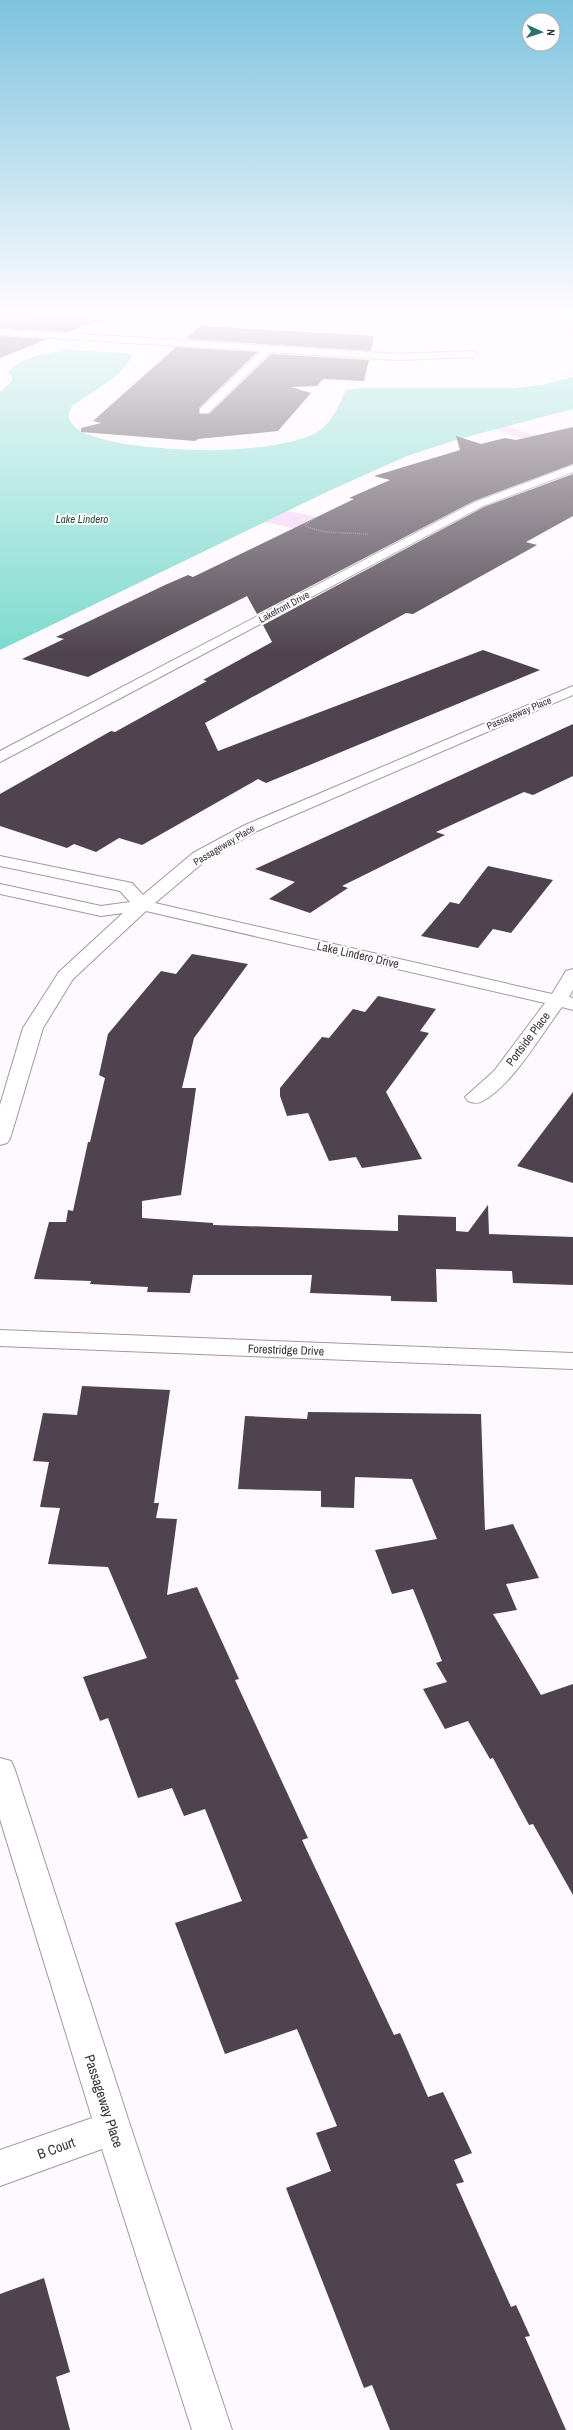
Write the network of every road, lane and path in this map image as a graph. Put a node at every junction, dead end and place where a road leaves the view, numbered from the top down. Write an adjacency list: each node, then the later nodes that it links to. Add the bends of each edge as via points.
1 (573, 468): 3 (street, Lakefront Drive, via 479,504)
2 (313, 519): 3 (path, via 307,522 307,527)
3 (408, 541): 5 (street, Lakefront Drive)
4 (573, 690): 8 (street, Passageway Place, via 252,828 200,857)
5 (0, 757)
6 (0, 861): 8 (street, via 126,887)
7 (0, 889): 8 (street, Lake Lindero Drive, via 102,911)
8 (142, 906): 10 (street, Lake Lindero Drive); 12 (street, Passageway Place, via 66,976 33,1028)
9 (573, 975): 10 (street, Portside Place)
10 (565, 1003): 11 (street, Portside Place, via 501,1076)
11 (475, 1097)
12 (0, 1139)
13 (0, 1338): 14 (street, Forestridge Drive)
14 (573, 1361)
15 (0, 1770): 16 (street, Passageway Place)
16 (113, 2128): 17 (street, B Court); 18 (street, Passageway Place)
17 (0, 2168)
18 (212, 2430)

